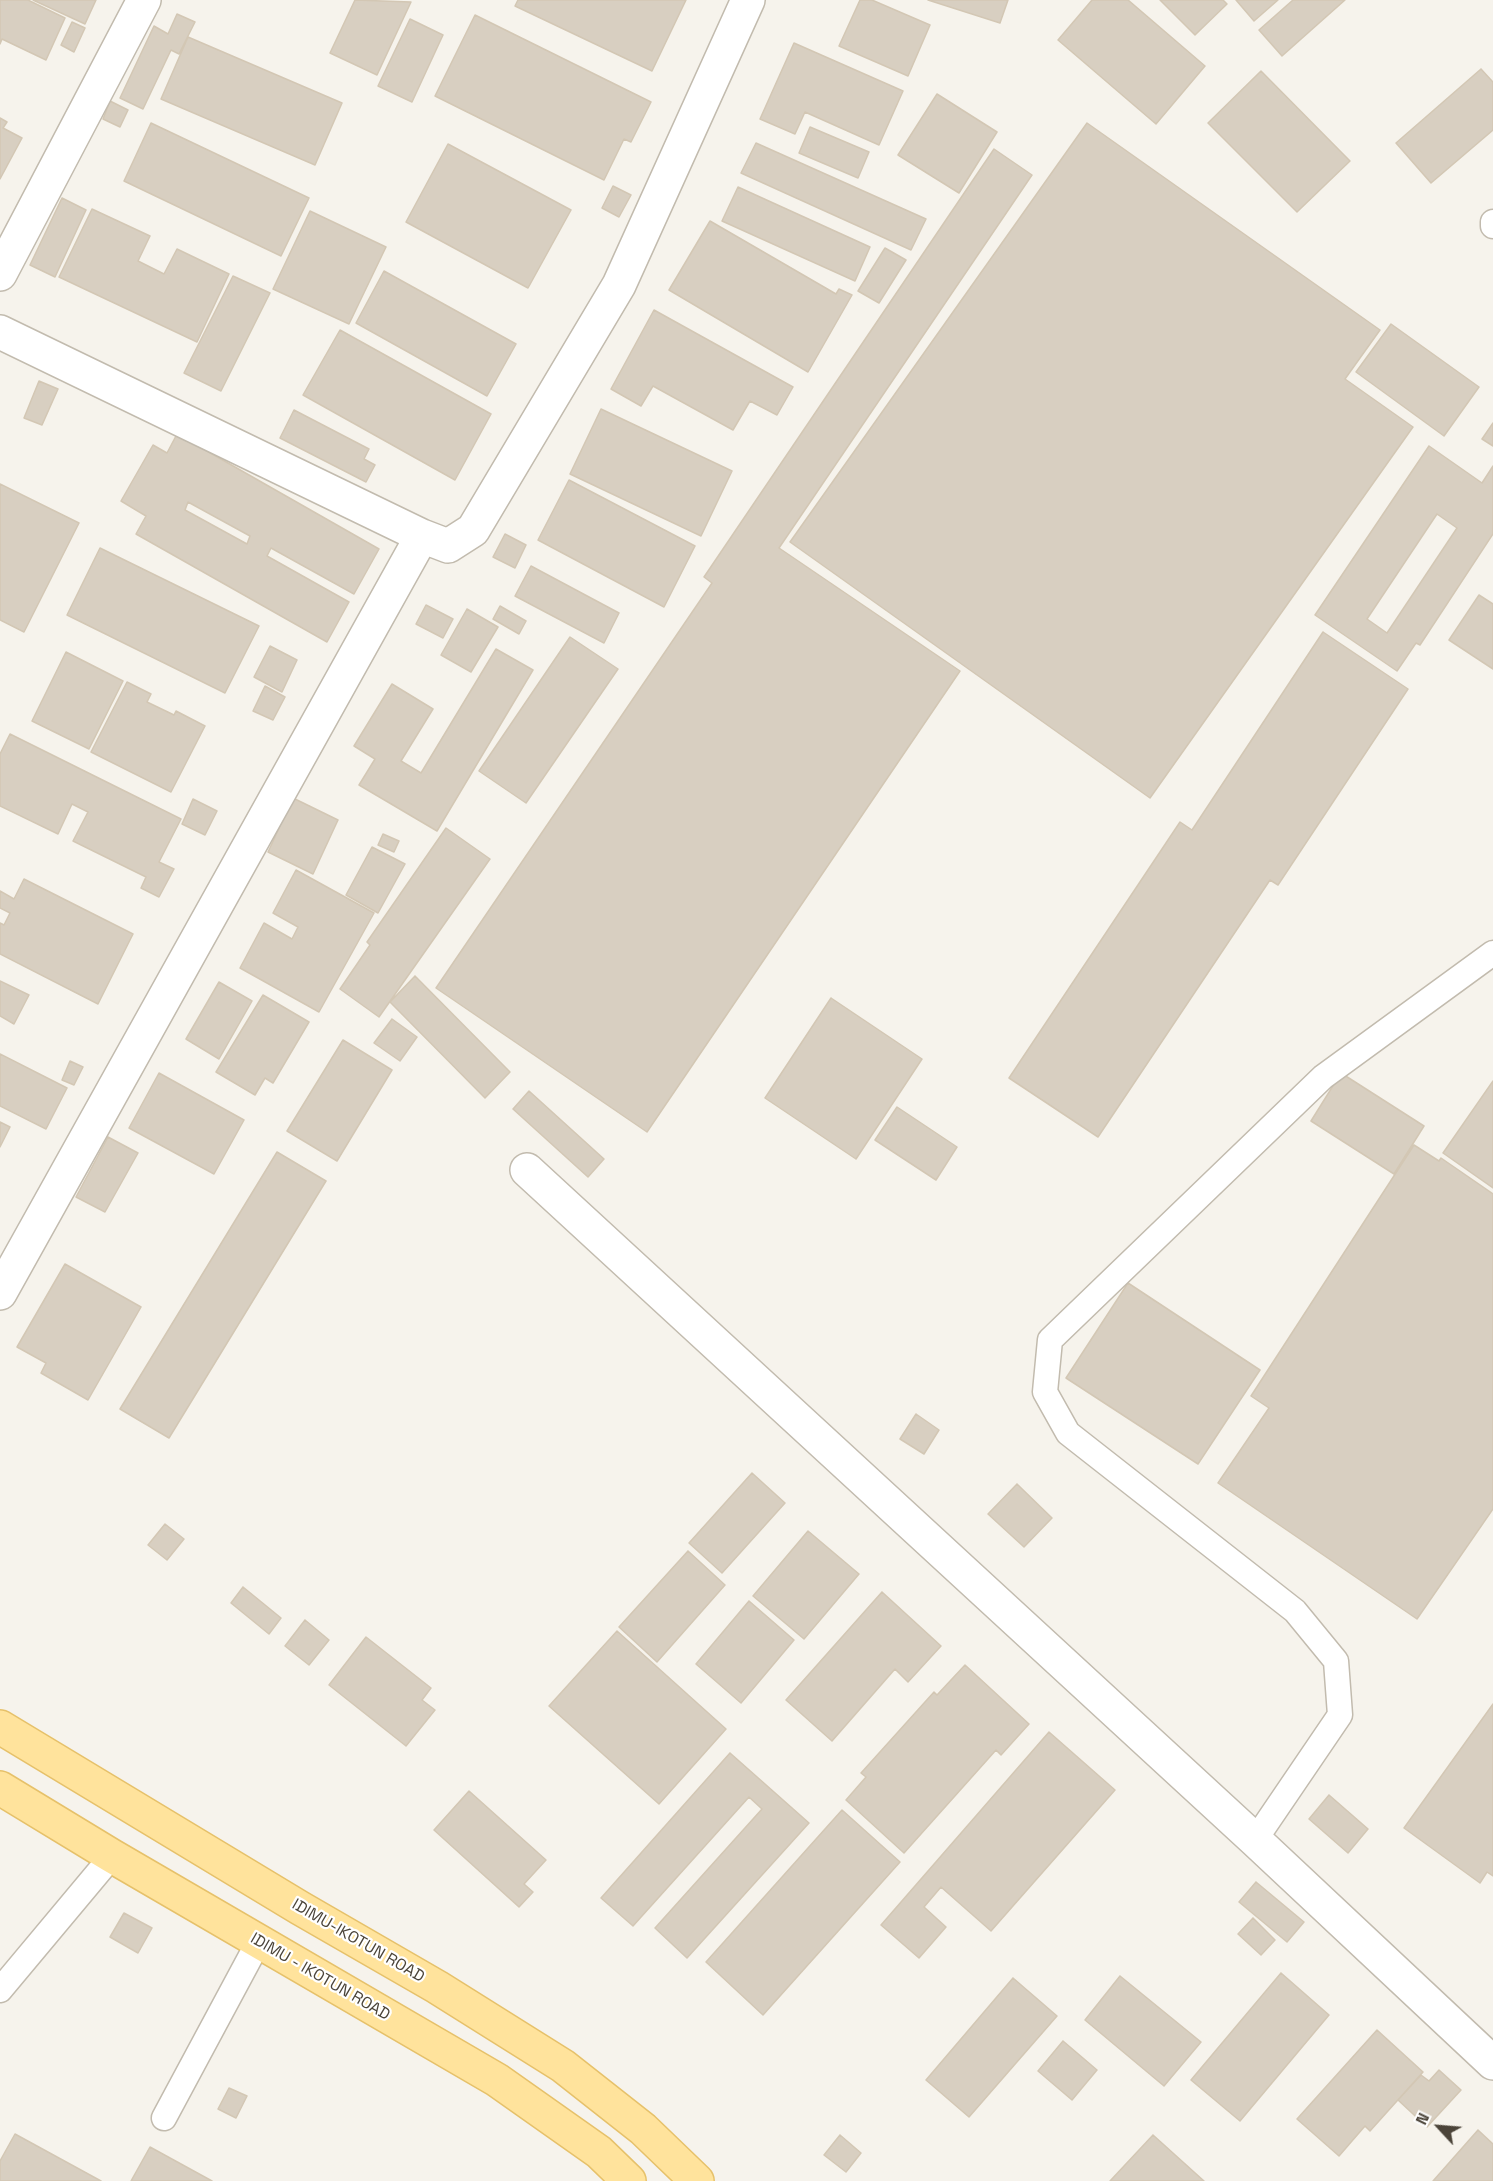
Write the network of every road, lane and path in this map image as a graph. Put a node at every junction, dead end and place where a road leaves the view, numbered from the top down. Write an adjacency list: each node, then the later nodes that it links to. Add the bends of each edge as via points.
1 (144, 0): 3 (street)
2 (748, 0): 5 (street, via 619,285 473,530 448,546)
3 (0, 274)
4 (0, 332): 5 (street)
5 (423, 536): 8 (street)
6 (1493, 953): 11 (lane, via 1323,1077 1050,1340 1045,1392 1068,1433 1295,1611 1336,1661 1340,1716)
7 (526, 1170): 11 (street)
8 (0, 1293)
9 (0, 1727): 18 (main road, IDIMU-IKOTUN ROAD, via 563,2066 643,2129)
10 (0, 1788): 12 (main road, IDIMU - IKOTUN ROAD)
11 (1255, 1840): 15 (street)
12 (112, 1856): 13 (main road, IDIMU - IKOTUN ROAD); 14 (lane)
13 (259, 1941): 16 (lane); 17 (main road, IDIMU - IKOTUN ROAD, via 497,2080 599,2152)
14 (0, 1990)
15 (1493, 2063)
16 (164, 2118)
17 (629, 2181)
18 (697, 2181)

